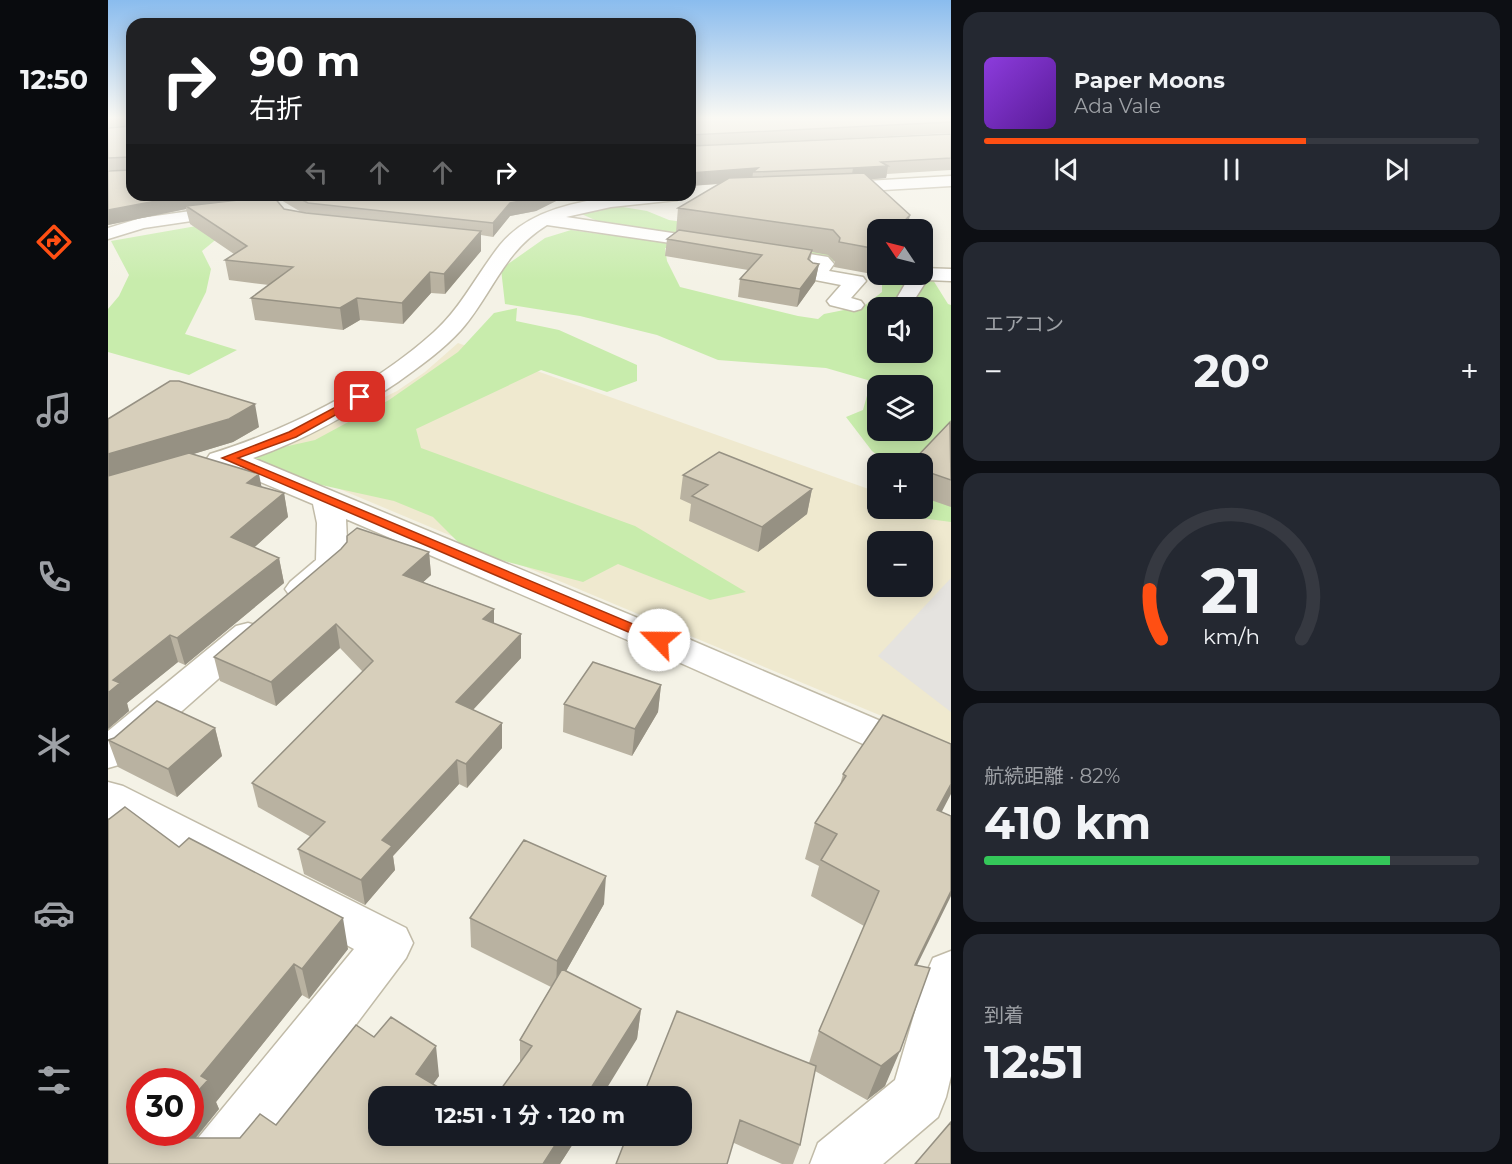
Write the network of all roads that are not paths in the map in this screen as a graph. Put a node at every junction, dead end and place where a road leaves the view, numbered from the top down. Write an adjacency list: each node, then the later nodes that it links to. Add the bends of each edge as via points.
1 (951, 181): 2 (street)
2 (816, 189)
3 (619, 201): 5 (street, via 578,208)
4 (249, 209): 6 (street, via 141,223)
5 (548, 219): 7 (street); 12 (street, via 498,245 449,331 429,348 312,425 213,462)
6 (108, 234)
7 (728, 247)
8 (752, 251): 11 (street, via 822,261 817,275 856,281 837,301)
9 (933, 274): 10 (street)
10 (951, 275)
11 (854, 305)
12 (326, 499): 13 (street, via 332,523 332,563); 14 (street)
13 (108, 753)
14 (951, 768)
15 (108, 798): 17 (street, via 389,943)
16 (951, 974): 18 (street, via 918,1097)
17 (215, 1164)
18 (839, 1164)

